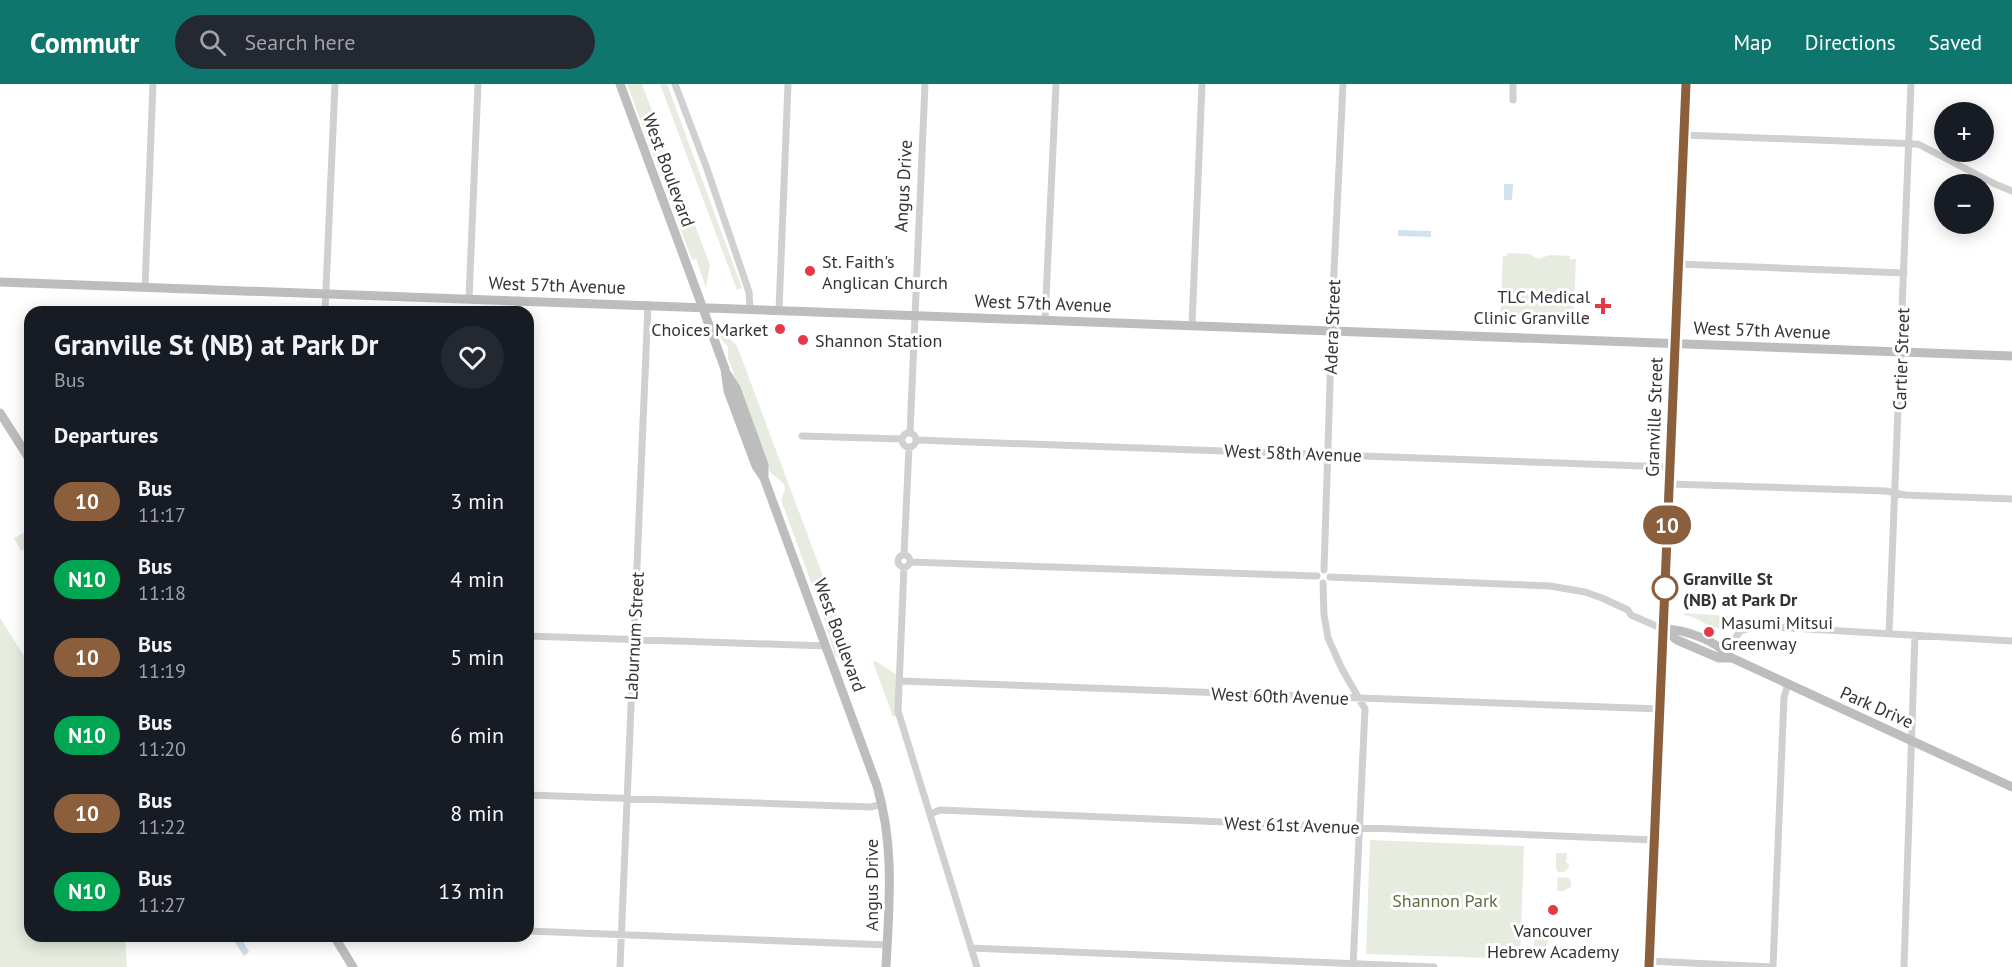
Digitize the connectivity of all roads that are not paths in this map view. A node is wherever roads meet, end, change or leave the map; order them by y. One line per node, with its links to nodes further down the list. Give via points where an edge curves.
1 (153, 84): 21 (street)
2 (335, 84): 22 (street)
3 (478, 84): 23 (street)
4 (620, 84): 28 (street, West Boulevard)
5 (675, 84): 29 (street, via 749,292)
6 (789, 84): 30 (street)
7 (925, 84): 31 (street, Angus Drive)
8 (1056, 84): 32 (street)
9 (1202, 84): 33 (street)
10 (1343, 84): 34 (street, Adera Street)
11 (1514, 84): 14 (street)
12 (1686, 84): 15 (highway, Granville Street)
13 (1911, 84): 16 (street, Cartier Street)
14 (1513, 100)
15 (1684, 135): 16 (street); 18 (highway, Granville Street)
16 (1909, 144): 17 (street, via 1920,145); 19 (street, Cartier Street)
17 (2012, 191)
18 (1678, 264): 19 (street); 35 (highway, Granville Street)
19 (1904, 273): 36 (street, Cartier Street)
20 (0, 282): 21 (street, West 57th Avenue)
21 (146, 287): 22 (street, West 57th Avenue)
22 (326, 294): 23 (street, West 57th Avenue); 26 (street)
23 (469, 299): 24 (street, West 57th Avenue)
24 (519, 300): 25 (street, West 57th Avenue); 27 (street)
25 (648, 305): 28 (street, West 57th Avenue); 61 (street, Laburnum Street)
26 (325, 306)
27 (519, 306)
28 (703, 308): 29 (street, West 57th Avenue); 63 (street, West Boulevard, via 728,391)
29 (750, 309): 30 (street, West 57th Avenue)
30 (779, 310): 31 (street, West 57th Avenue)
31 (914, 315): 32 (street, West 57th Avenue); 39 (street, Angus Drive)
32 (1045, 320): 33 (street, West 57th Avenue)
33 (1192, 325): 34 (street, West 57th Avenue)
34 (1332, 330): 35 (street, West 57th Avenue); 45 (street, Adera Street)
35 (1675, 343): 36 (street, West 57th Avenue); 46 (highway, Granville Street)
36 (1900, 352): 37 (street, West 57th Avenue); 48 (street, Cartier Street)
37 (2012, 356)
38 (0, 413): 44 (street)
39 (910, 433): 41 (street); 42 (street)
40 (802, 436): 41 (street)
41 (902, 439): 43 (street)
42 (916, 440): 43 (street); 45 (street, West 58th Avenue)
43 (909, 447): 50 (street)
44 (24, 451)
45 (1328, 454): 46 (street, West 58th Avenue); 53 (street, Adera Street)
46 (1670, 467): 47 (highway, Granville Street)
47 (1669, 484): 48 (street); 57 (highway, Granville Street)
48 (1894, 493): 49 (street); 58 (street, Cartier Street)
49 (2012, 499)
50 (904, 555): 51 (street); 52 (street, via 898,562)
51 (910, 562): 52 (street); 54 (street)
52 (904, 567): 65 (street)
53 (1324, 570): 54 (street); 55 (street)
54 (1317, 576): 56 (street)
55 (1330, 577): 56 (street); 57 (street, via 1550,586 1602,598)
56 (1323, 583): 67 (street, via 1328,638)
57 (1663, 629): 64 (street, Park Drive, via 1681,630 1723,649); 68 (highway, Granville Street)
58 (1889, 634): 59 (street); 64 (street, via 1751,627 1734,638)
59 (1915, 635): 62 (street); 69 (street)
60 (534, 636): 61 (street)
61 (634, 640): 63 (street); 72 (street, Laburnum Street)
62 (2012, 641)
63 (826, 646): 73 (street, West Boulevard)
64 (1729, 657): 66 (street, Park Drive)
65 (900, 681): 67 (street, West 60th Avenue); 74 (street, via 898,711)
66 (1788, 684): 69 (street, Park Drive); 89 (street, via 1784,697)
67 (1359, 699): 68 (street, West 60th Avenue); 75 (street, via 1365,709)
68 (1660, 709): 76 (highway, Granville Street)
69 (1911, 740): 70 (street, Park Drive); 90 (street)
70 (2012, 787)
71 (534, 795): 72 (street)
72 (627, 798): 73 (street, via 871,807); 78 (street, Laburnum Street)
73 (882, 804): 80 (street, Angus Drive, via 890,864)
74 (930, 814): 75 (street, West 61st Avenue, via 940,810); 81 (street)
75 (1359, 828): 76 (street, West 61st Avenue); 83 (street)
76 (1654, 840): 82 (highway, Granville Street)
77 (534, 931): 78 (street)
78 (621, 934): 80 (street); 85 (street, Laburnum Street)
79 (338, 942): 84 (street)
80 (887, 945): 86 (street, Angus Drive)
81 (971, 948): 83 (street); 87 (street)
82 (1649, 964): 89 (street)
83 (1353, 965): 88 (street)
84 (353, 967)
85 (620, 967)
86 (886, 967)
87 (977, 967)
88 (1434, 967)
89 (1772, 967)
90 (1904, 967)

